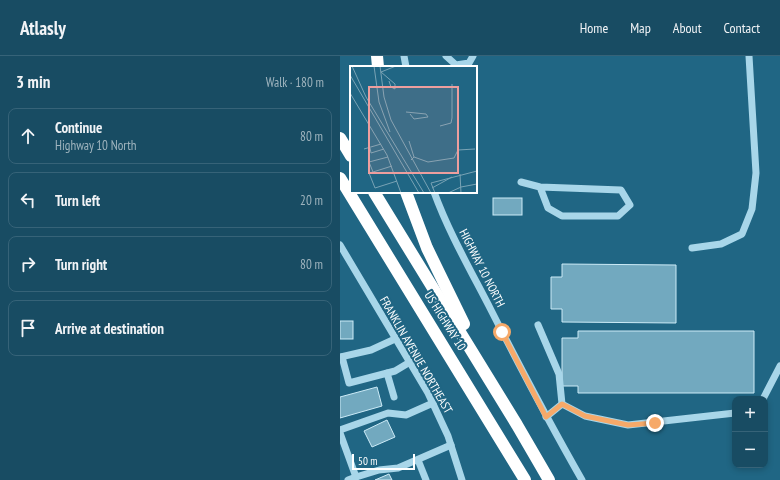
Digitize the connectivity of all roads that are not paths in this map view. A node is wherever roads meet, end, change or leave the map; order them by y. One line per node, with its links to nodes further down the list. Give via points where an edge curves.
1 (377, 56): 6 (highway)
2 (404, 56): 7 (street)
3 (446, 56): 4 (street, via 456,65 468,63)
4 (473, 56)
5 (749, 56): 17 (street, via 756,173 752,209 742,234 721,244)
6 (378, 66)
7 (406, 66)
8 (340, 138): 9 (highway)
9 (350, 154)
10 (340, 178): 39 (highway, US HIGHWAY 10)
11 (521, 182): 12 (street)
12 (540, 187): 12 (street, via 621,190 630,205 618,216 562,216 548,208)
13 (375, 193): 30 (highway)
14 (406, 193): 30 (highway, via 446,290)
15 (434, 193): 29 (street, HIGHWAY 10 NORTH, via 445,221)
16 (340, 246): 19 (street, FRANKLIN AVENUE NORTHEAST)
17 (692, 248)
18 (538, 325): 27 (street, via 559,374)
19 (396, 339): 20 (street, via 371,350); 21 (street, FRANKLIN AVENUE NORTHEAST)
20 (341, 357): 23 (street, via 349,383)
21 (410, 362): 23 (street); 26 (street, FRANKLIN AVENUE NORTHEAST)
22 (780, 366): 24 (street)
23 (386, 373): 25 (street)
24 (765, 396)
25 (394, 397)
26 (433, 403): 31 (street, via 406,415 388,414); 33 (street, FRANKLIN AVENUE NORTHEAST)
27 (562, 404): 28 (street, via 585,416 628,425); 29 (street)
28 (732, 413)
29 (546, 417): 41 (street, HIGHWAY 10 NORTH)
30 (517, 425): 40 (highway)
31 (340, 430)
32 (340, 433): 35 (street)
33 (451, 445): 34 (street); 38 (street, FRANKLIN AVENUE NORTHEAST)
34 (418, 460): 35 (street, via 398,468 379,470); 37 (street)
35 (356, 477): 36 (street)
36 (348, 480)
37 (426, 480)
38 (462, 480)
39 (525, 480)
40 (549, 480)
41 (582, 480)

